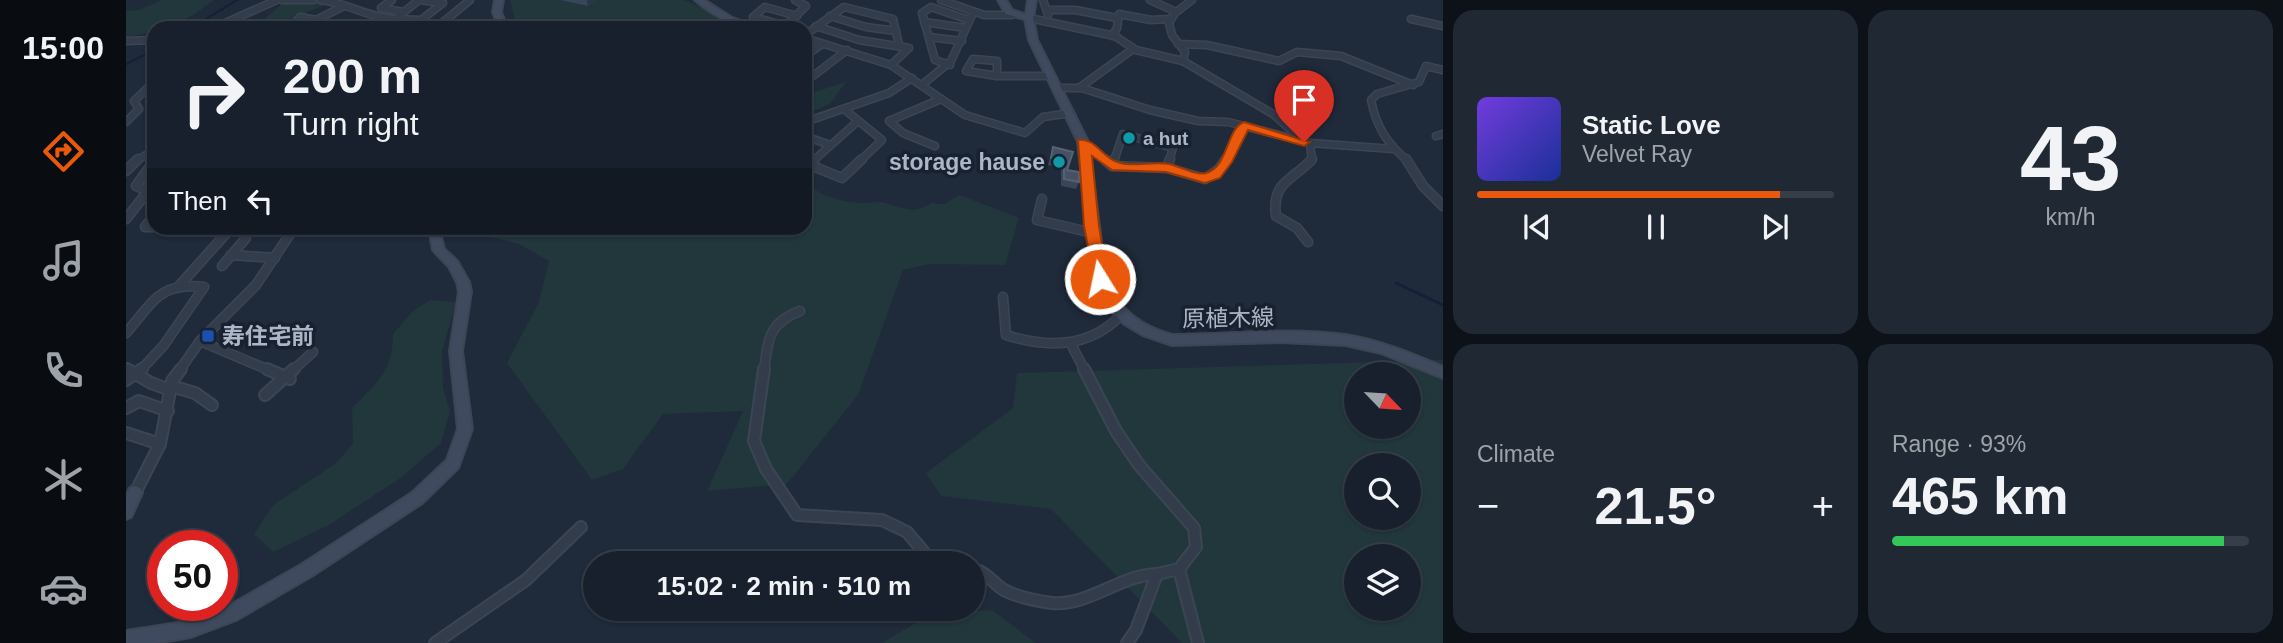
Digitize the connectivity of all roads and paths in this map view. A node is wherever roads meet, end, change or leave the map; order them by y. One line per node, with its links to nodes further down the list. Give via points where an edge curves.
1 (276, 0): 34 (street)
2 (282, 0): 3 (street)
3 (313, 0)
4 (320, 0): 17 (street)
5 (391, 0): 20 (street, via 381,8)
6 (470, 0): 38 (street)
7 (499, 0): 39 (main road)
8 (699, 0): 40 (main road)
9 (795, 0): 23 (street, via 806,5)
10 (941, 0): 25 (street)
11 (1002, 0): 22 (main road)
12 (1032, 0): 27 (main road)
13 (1043, 0): 18 (street)
14 (1150, 0): 19 (street)
15 (1192, 0): 19 (street)
16 (444, 2): 20 (street, via 419,0); 33 (street)
17 (344, 6): 26 (street); 32 (street)
18 (1047, 10): 28 (street); 45 (street)
19 (1174, 11): 30 (street)
20 (402, 12): 29 (street)
21 (1422, 13): 43 (street)
22 (1012, 15): 25 (street); 27 (main road)
23 (797, 16): 41 (street, via 765,7 753,17); 42 (street)
24 (830, 16): 46 (street); 50 (street); 50 (street, via 844,7 892,19)
25 (971, 17): 44 (street, via 929,7 922,13); 48 (street)
26 (383, 18): 29 (street); 36 (street)
27 (1029, 18): 45 (street); 71 (main road, via 1033,40)
28 (1117, 18): 30 (street, via 1120,14); 51 (street)
29 (395, 19): 33 (street)
30 (1170, 19): 59 (street, via 1169,32)
31 (1411, 19): 43 (street)
32 (316, 20): 35 (street)
33 (421, 20): 37 (street)
34 (232, 21)
35 (297, 21)
36 (381, 21)
37 (428, 21)
38 (444, 21)
39 (500, 21)
40 (732, 21)
41 (766, 21)
42 (792, 21)
43 (1420, 21): 47 (street)
44 (924, 22): 48 (street); 52 (street)
45 (1050, 23): 51 (street)
46 (816, 26): 49 (street); 55 (street)
47 (1443, 26)
48 (966, 28): 57 (street)
49 (812, 30)
50 (896, 31): 60 (street)
51 (1112, 36): 61 (street)
52 (929, 37): 57 (street); 66 (street, via 935,60)
53 (812, 39): 58 (street)
54 (147, 40): 56 (street)
55 (859, 40): 60 (street); 63 (street)
56 (126, 41)
57 (962, 41): 66 (street)
58 (822, 44): 62 (street); 63 (street)
59 (1178, 44): 64 (street, via 1185,54); 73 (street, via 1207,45 1279,61 1297,52 1341,56)
60 (899, 45): 65 (street, via 909,49)
61 (1133, 49): 64 (street); 74 (street)
62 (812, 51)
63 (845, 51): 65 (street); 68 (street)
64 (1183, 61): 85 (street, via 1273,114)
65 (891, 65): 70 (street)
66 (950, 65): 72 (street)
67 (1443, 70): 73 (street, via 1426,66)
68 (812, 76)
69 (997, 76): 69 (street, via 966,72 965,70 973,59 997,61); 71 (street)
70 (912, 78): 72 (street); 77 (street, via 889,93)
71 (1054, 82): 74 (street); 78 (main road)
72 (923, 85): 76 (street)
73 (1413, 85): 88 (street, via 1377,93 1371,100 1375,121)
74 (1079, 88): 82 (street, via 1172,115)
75 (147, 89): 81 (street, via 134,101 139,109)
76 (941, 99): 78 (street, via 980,121 1025,133 1043,117); 87 (street, via 889,121 903,133)
77 (844, 109): 79 (street); 80 (street)
78 (1071, 113): 84 (main road)
79 (812, 120)
80 (858, 121): 86 (street); 91 (street, via 883,138 845,176 839,178)
81 (126, 122)
82 (1244, 125): 85 (street); 93 (street, via 1215,175 1205,179)
83 (812, 139): 86 (street)
84 (1083, 142): 92 (street); 101 (main road)
85 (1307, 143): 88 (street); 106 (street, via 1312,161 1280,184 1272,203 1276,216 1297,228)
86 (830, 145): 90 (street)
87 (935, 146)
88 (1393, 149): 99 (street)
89 (147, 153): 94 (street)
90 (812, 160)
91 (812, 166)
92 (1112, 166): 93 (street); 93 (street, via 1123,134 1173,149)
93 (1167, 168)
94 (126, 171)
95 (147, 171): 96 (street, via 136,186)
96 (147, 191)
97 (147, 192): 100 (street)
98 (1042, 199): 101 (street, via 1037,220)
99 (1443, 206)
100 (126, 219)
101 (1093, 233): 113 (main road, via 1106,298)
102 (225, 235): 110 (street)
103 (290, 235): 108 (street)
104 (435, 235): 135 (main road, via 439,250 453,264 465,292 456,351 465,429 453,464 417,498 230,614 191,629)
105 (246, 238): 107 (street)
106 (1308, 242)
107 (231, 255): 108 (street); 109 (street)
108 (275, 258): 115 (street, via 256,285)
109 (222, 266)
110 (180, 286): 114 (street, via 162,290); 119 (street, via 205,289 169,339)
111 (1003, 297): 116 (street, via 1006,335)
112 (800, 311): 131 (street, via 781,318 768,339 754,441 766,469 797,515 882,520 906,532)
113 (1120, 316): 116 (street, via 1112,326); 118 (main road, 原植木線, via 1146,332 1172,340 1304,336 1349,341)
114 (126, 333)
115 (200, 341): 120 (street); 121 (street)
116 (1071, 344): 132 (street, via 1116,431 1194,528 1196,547)
117 (313, 352): 120 (street)
118 (1443, 373)
119 (129, 374): 121 (street)
120 (288, 378): 122 (street)
121 (170, 388): 123 (street, via 195,393); 125 (street)
122 (265, 395)
123 (212, 405)
124 (126, 408): 125 (street, via 139,401)
125 (168, 411): 127 (street)
126 (126, 433): 127 (street)
127 (160, 444): 128 (street)
128 (135, 494): 129 (main road)
129 (126, 512)
130 (581, 527): 136 (street, via 526,580)
131 (923, 551)
132 (1179, 569): 134 (street); 138 (street)
133 (985, 573): 134 (street, via 1008,592 1055,603 1077,600 1139,573)
134 (1157, 574): 137 (street)
135 (126, 639)
136 (435, 643)
137 (1127, 643)
138 (1198, 643)

